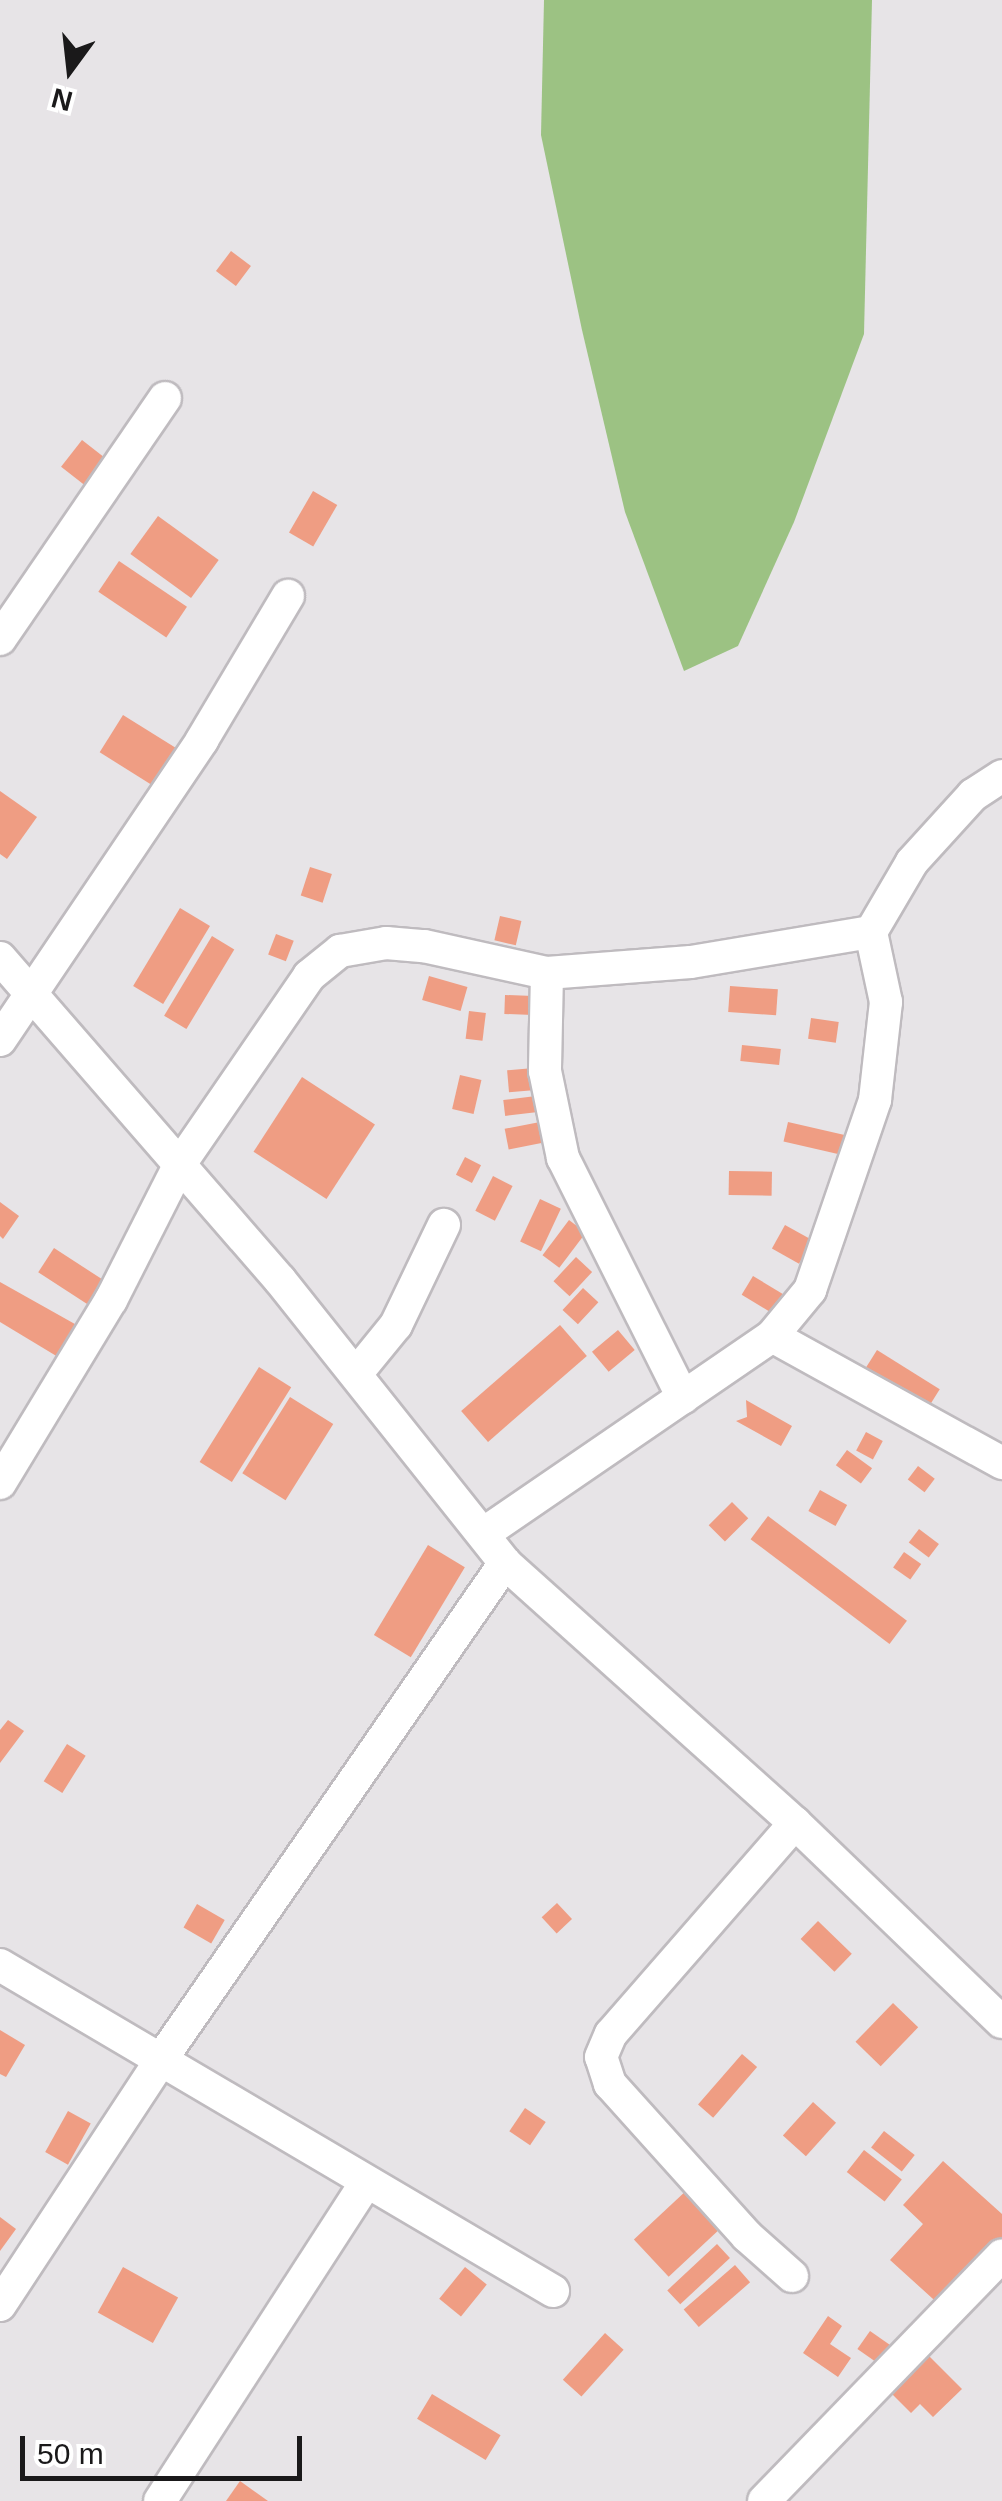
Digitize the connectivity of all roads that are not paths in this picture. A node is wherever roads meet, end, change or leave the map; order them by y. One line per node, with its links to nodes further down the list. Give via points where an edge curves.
1 (165, 398): 3 (street)
2 (288, 596): 8 (street)
3 (0, 639)
4 (1002, 776): 5 (street, via 973,795 912,862)
5 (871, 932): 7 (street, via 690,962); 12 (street, via 886,1002 875,1100 810,1290)
6 (0, 958): 8 (street)
7 (547, 973): 10 (street, via 424,946 386,943 340,951 309,976); 14 (street, via 545,1071 563,1158)
8 (34, 993): 9 (street); 10 (street)
9 (0, 1040)
10 (180, 1164): 13 (street); 16 (street, via 111,1300)
11 (444, 1226): 13 (street, via 396,1325)
12 (772, 1336): 14 (street); 15 (street)
13 (356, 1374): 17 (street)
14 (683, 1398): 17 (street)
15 (1002, 1463)
16 (0, 1484)
17 (483, 1534): 18 (street)
18 (505, 1563): 19 (street); 22 (street)
19 (795, 1823): 21 (street); 25 (street, via 611,2034 601,2057 610,2084 747,2236)
20 (0, 1965): 22 (street)
21 (1002, 2022)
22 (160, 2061): 23 (street); 27 (street)
23 (366, 2182): 26 (street); 28 (street)
24 (1002, 2255): 29 (street)
25 (792, 2276)
26 (553, 2291)
27 (0, 2306)
28 (160, 2501)
29 (764, 2501)

